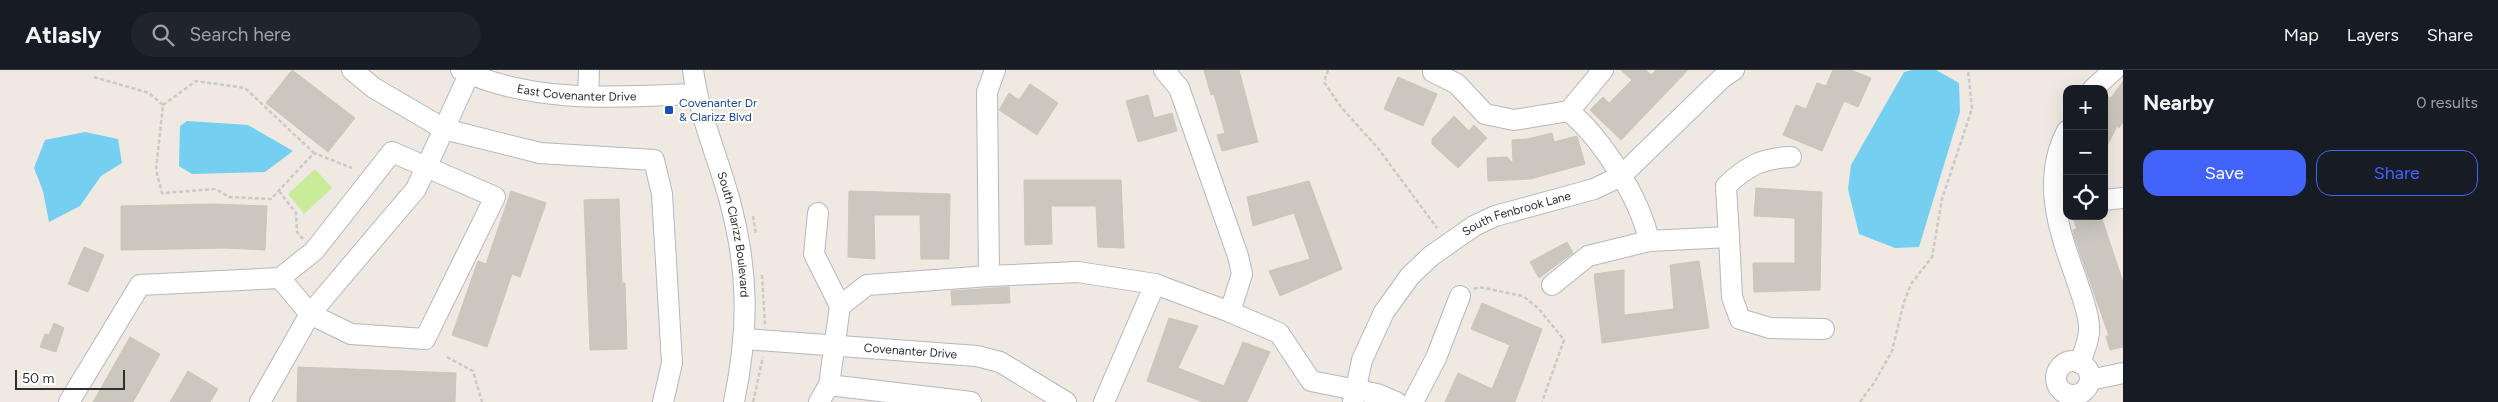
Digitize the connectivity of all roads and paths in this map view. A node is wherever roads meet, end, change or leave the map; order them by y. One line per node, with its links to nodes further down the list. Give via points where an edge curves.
1 (352, 70): 19 (street, via 374,88)
2 (589, 70): 16 (street)
3 (693, 70): 15 (street, South Clarizz Boulevard)
4 (995, 70): 35 (street, via 987,92)
5 (1164, 70): 41 (street, via 1179,88 1242,267)
6 (1328, 70): 31 (path, via 1324,82 1341,107 1377,146)
7 (1603, 70): 18 (street)
8 (1734, 70): 25 (street, South Fenbrook Lane)
9 (1968, 70): 64 (path, via 1972,109 1942,199 1932,257 1911,284 1892,351)
10 (2114, 70): 14 (street)
11 (467, 72): 16 (street, East Covenanter Drive, via 528,91); 19 (street)
12 (1433, 72): 18 (street, via 1457,84 1485,114 1514,120)
13 (94, 77): 17 (path, via 149,93)
14 (2097, 85)
15 (696, 94): 16 (street, East Covenanter Drive); 44 (street, South Clarizz Boulevard, via 737,231 744,277)
16 (588, 96)
17 (163, 105): 21 (path, via 196,81 244,88); 26 (path, via 156,170 162,193 216,189 229,197 271,199)
18 (1569, 110): 25 (street, via 1584,124)
19 (444, 129): 23 (street); 56 (street, via 540,153 654,160 662,194 672,363)
20 (2063, 144): 29 (street, via 2054,172)
21 (314, 153): 24 (path); 26 (path)
22 (1791, 157): 32 (street, via 1770,158 1743,170 1726,186)
23 (427, 166): 34 (street, via 392,152); 42 (street, via 416,189); 42 (street, via 494,197 425,339 351,334)
24 (352, 168)
25 (1621, 176): 33 (street, via 1645,220); 51 (street, South Fenbrook Lane, via 1594,189 1495,216 1474,226 1431,256 1410,276 1384,312 1362,360)
26 (279, 191): 34 (path, via 296,213 297,232)
27 (2123, 198): 28 (street)
28 (2108, 200)
29 (2061, 205): 47 (street, via 2060,232 2089,327)
30 (818, 213): 40 (street, via 814,254)
31 (1437, 228)
32 (1729, 237): 33 (street); 43 (street, via 1732,298 1740,319 1770,328)
33 (1649, 241): 38 (street, via 1588,256)
34 (314, 251): 36 (street)
35 (989, 276): 37 (street, via 1078,272); 40 (street, via 867,285)
36 (280, 278): 42 (street); 53 (street, via 140,285)
37 (1155, 284): 41 (street); 60 (street)
38 (1552, 285)
39 (1460, 296): 62 (street, via 1436,358); 63 (path, via 1462,292 1479,288 1522,296 1539,309 1564,340)
40 (840, 306): 45 (street)
41 (1230, 312): 51 (street, via 1283,337 1311,381)
42 (310, 314): 54 (street)
43 (1824, 329)
44 (745, 339): 45 (street, Covenanter Drive); 57 (street, South Clarizz Boulevard)
45 (833, 346): 50 (street); 59 (street, Covenanter Drive, via 977,356 1000,362)
46 (447, 357): 55 (path, via 473,370)
47 (2080, 363): 49 (street, via 2088,370); 52 (street, via 2069,362 2060,368 2056,379)
48 (2123, 373): 49 (street)
49 (2090, 380): 52 (street, via 2081,393)
50 (824, 394): 58 (street)
51 (1354, 397): 61 (street, via 1377,394)
52 (2064, 397)
53 (69, 402)
54 (260, 402)
55 (482, 402)
56 (663, 402)
57 (734, 402)
58 (971, 402)
59 (1066, 402)
60 (1104, 402)
61 (1396, 402)
62 (1413, 402)
63 (1542, 402)
64 (1860, 402)

